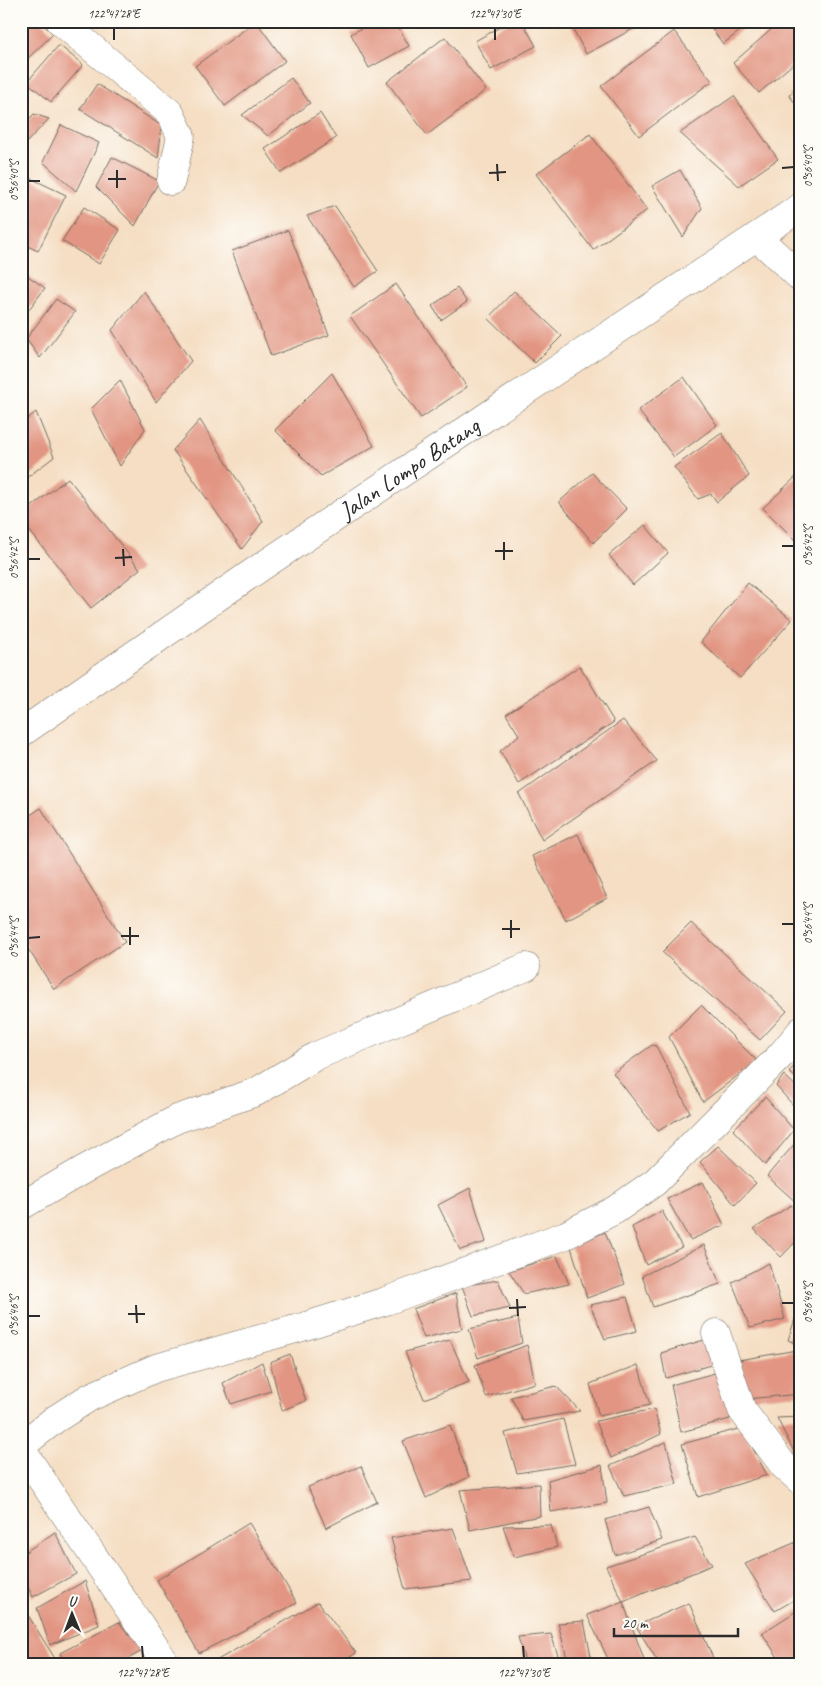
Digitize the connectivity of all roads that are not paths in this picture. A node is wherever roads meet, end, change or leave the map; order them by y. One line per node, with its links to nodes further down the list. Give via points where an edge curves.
1 (60, 21): 2 (street, via 170,113 181,136)
2 (171, 181)
3 (801, 207): 4 (street, Jalan Lompo Batang)
4 (757, 237): 5 (street); 6 (street, Jalan Lompo Batang, via 261,567)
5 (801, 278)
6 (21, 733)
7 (526, 967): 9 (street, via 316,1056 256,1092 177,1119)
8 (801, 1031): 11 (street, via 655,1182 615,1210 566,1235 386,1301 156,1368 90,1397)
9 (21, 1206)
10 (716, 1332): 12 (street, via 742,1410 784,1466)
11 (21, 1447): 13 (street)
12 (801, 1480)
13 (167, 1665)

